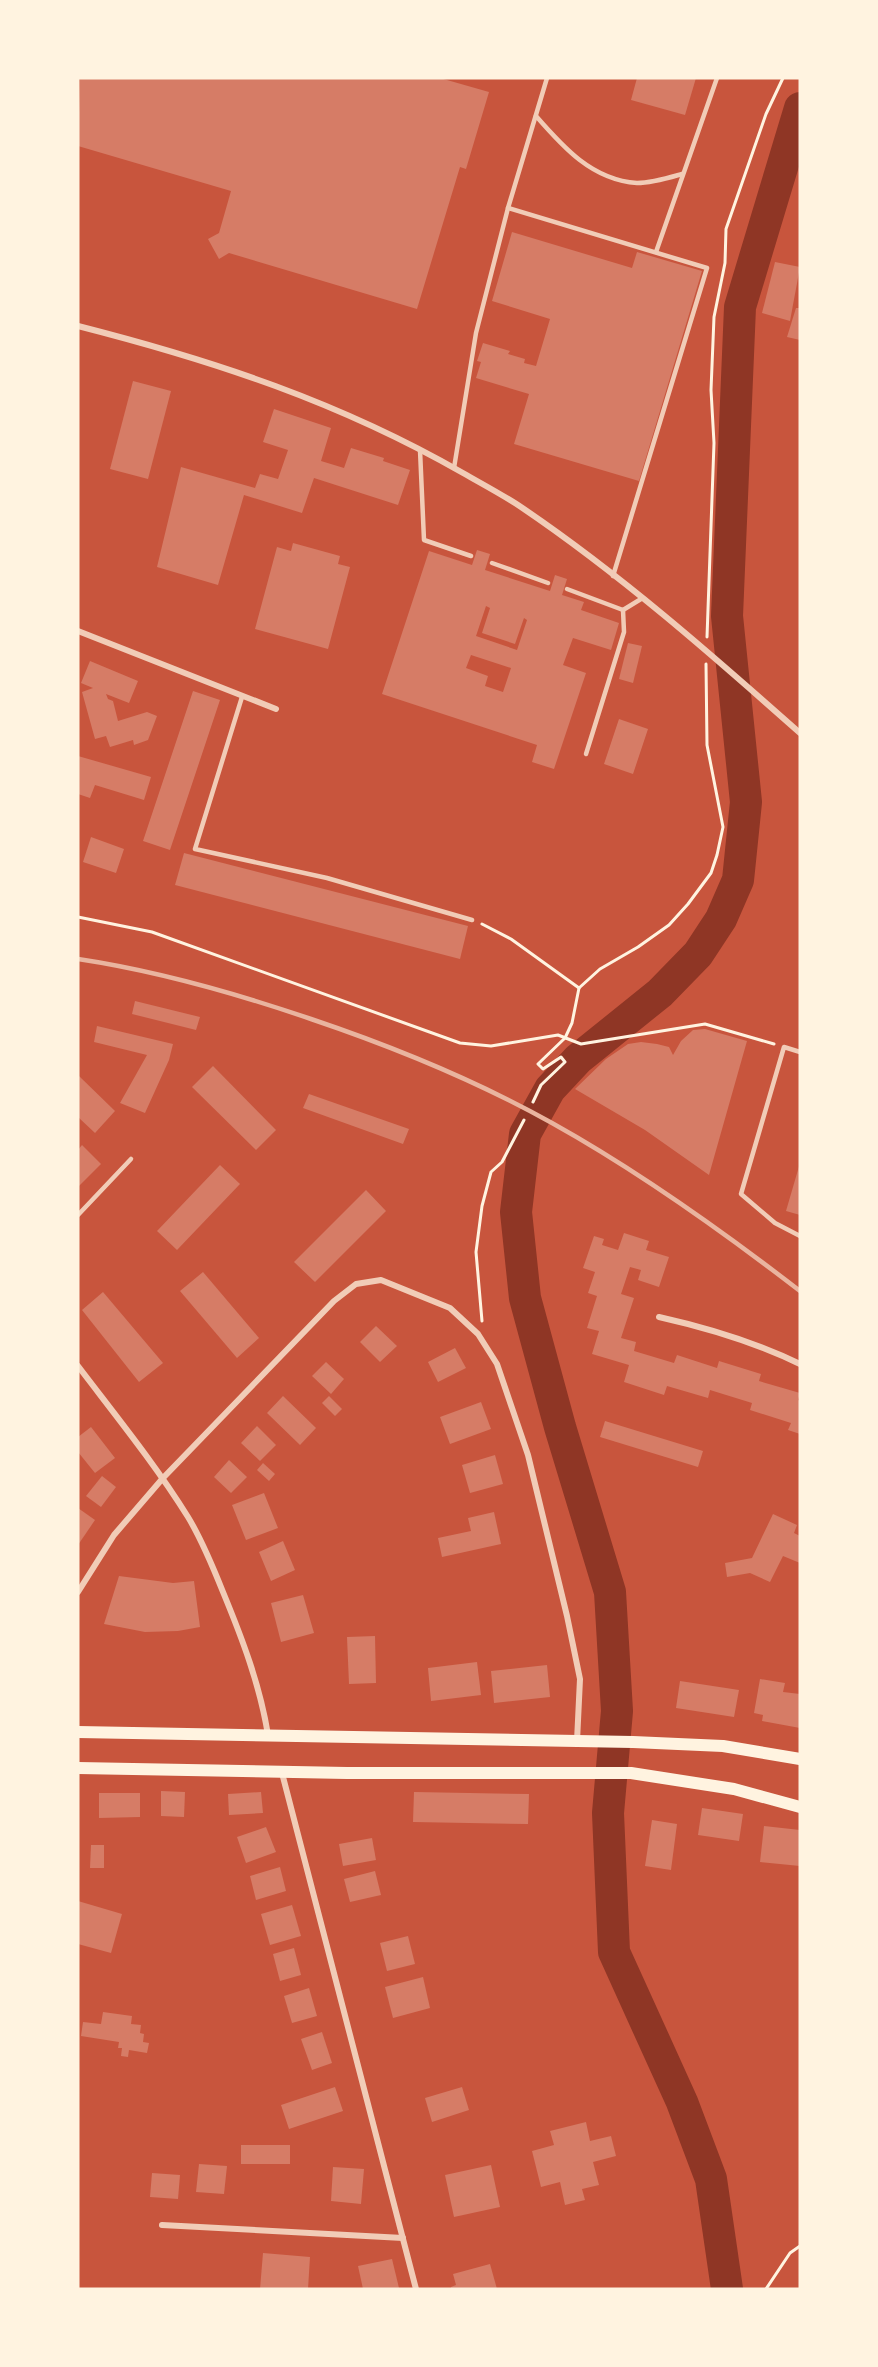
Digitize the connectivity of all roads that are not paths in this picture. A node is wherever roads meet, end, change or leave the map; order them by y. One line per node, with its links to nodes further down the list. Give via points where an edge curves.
1 (547, 78): 3 (lane)
2 (717, 78): 4 (lane)
3 (536, 116): 4 (lane, via 563,147 598,171 638,183); 5 (lane)
4 (682, 174): 6 (lane)
5 (508, 208): 6 (lane); 9 (lane, via 476,333)
6 (656, 252): 12 (lane, via 707,268)
7 (78, 326): 8 (street, via 170,351 317,400)
8 (420, 450): 9 (street); 10 (lane, via 424,540)
9 (454, 468): 12 (street, via 520,507)
10 (471, 556)
11 (492, 563): 13 (lane)
12 (614, 576): 15 (street)
13 (548, 583)
14 (567, 589): 16 (lane)
15 (641, 599): 16 (lane); 20 (street)
16 (624, 610): 21 (lane, via 624,632)
17 (78, 631): 18 (street)
18 (242, 697): 19 (street); 22 (lane, via 195,849 327,878)
19 (276, 709)
20 (800, 733)
21 (586, 754)
22 (472, 920)
23 (800, 1052): 26 (lane, via 784,1047 741,1194 775,1223)
24 (131, 1159): 25 (lane)
25 (78, 1215)
26 (800, 1236)
27 (659, 1317): 28 (street, via 736,1338)
28 (800, 1364)
29 (78, 1366): 30 (street)
30 (163, 1478): 31 (street, via 114,1535); 33 (street, via 190,1520 221,1587 261,1696); 34 (street, via 334,1301 356,1284 381,1280 450,1308 478,1334 498,1364 528,1455 580,1678)
31 (78, 1592)
32 (78, 1732): 33 (main road)
33 (268, 1735): 34 (main road)
34 (577, 1741): 35 (main road, via 723,1746)
35 (800, 1759)
36 (78, 1768): 37 (main road)
37 (282, 1771): 38 (main road, via 631,1773 734,1790); 40 (street)
38 (800, 1807)
39 (162, 2225): 40 (street)
40 (403, 2238): 41 (street)
41 (416, 2289)

